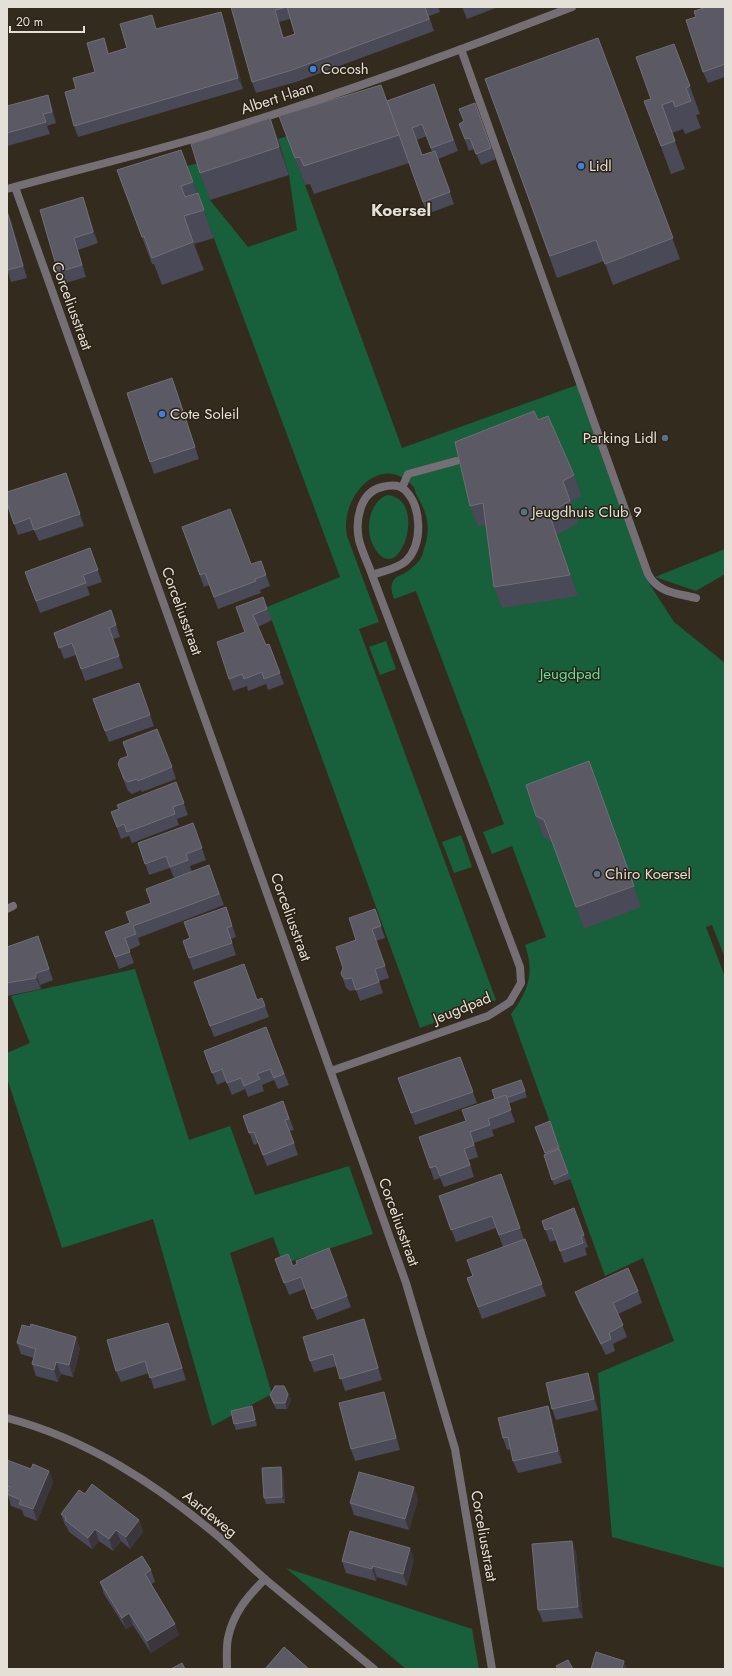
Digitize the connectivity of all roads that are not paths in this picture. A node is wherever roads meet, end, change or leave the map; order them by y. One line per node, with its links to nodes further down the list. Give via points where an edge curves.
1 (572, 7): 2 (street, Albert I-laan)
2 (461, 49): 3 (street, Albert I-laan, via 216,132); 7 (street, via 648,574 653,583 660,588)
3 (11, 188): 8 (street, Corceliusstraat)
4 (456, 461): 5 (street, via 408,474)
5 (402, 488): 6 (street, via 416,509 418,531 413,549 406,561 392,569); 6 (street, Jeugdpad, via 392,484 376,488 363,501 358,518 359,540)
6 (372, 575): 8 (street, Jeugdpad, via 520,967 521,983 510,1002 488,1016)
7 (696, 598)
8 (331, 1072): 13 (street, Corceliusstraat, via 406,1283 455,1449)
9 (7, 1418): 10 (street, Aardeweg, via 59,1435 122,1466 218,1537)
10 (265, 1579): 11 (street, via 245,1600 233,1620 227,1639); 12 (street, Aardeweg)
11 (227, 1669)
12 (374, 1669)
13 (492, 1669)

